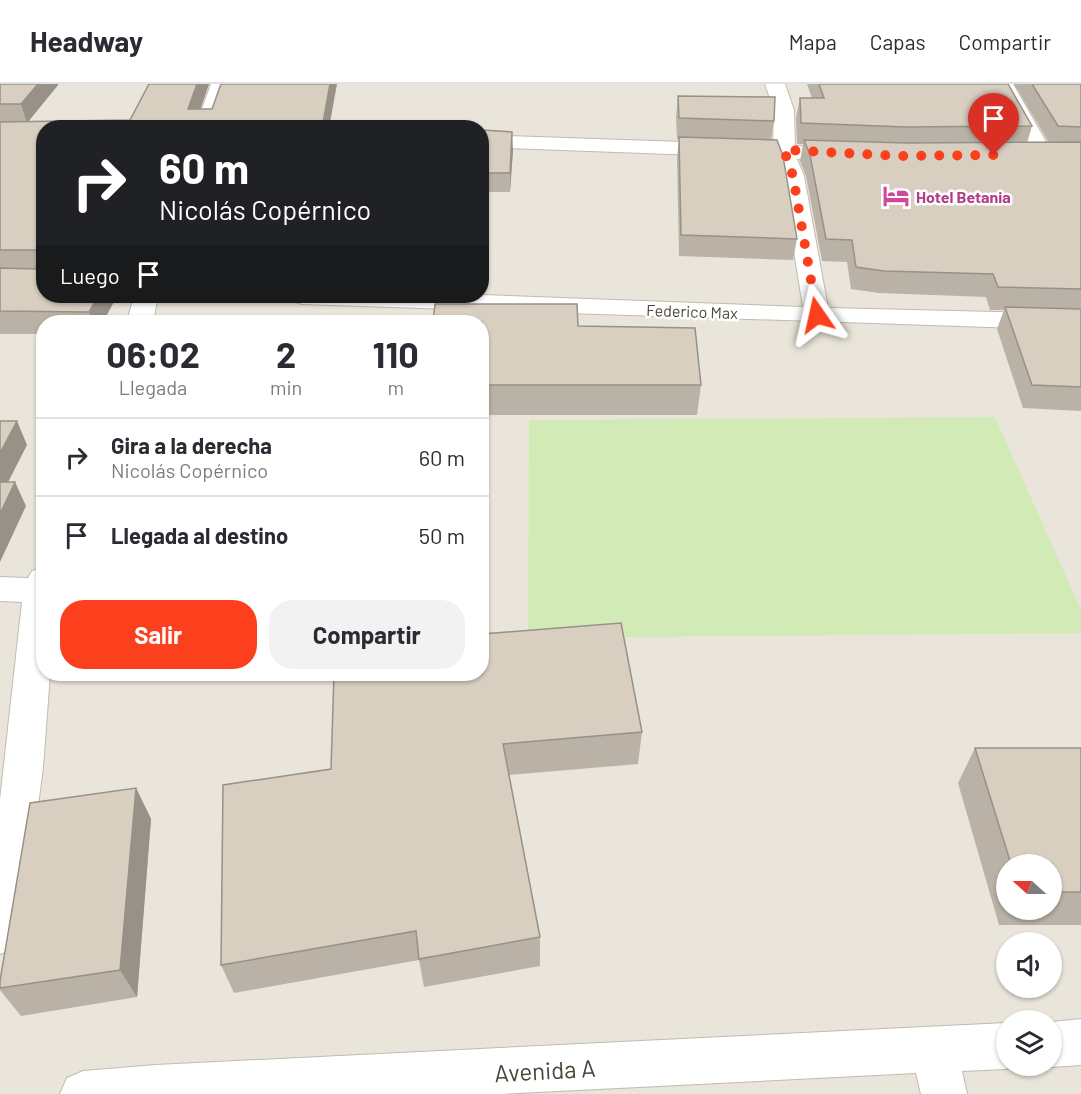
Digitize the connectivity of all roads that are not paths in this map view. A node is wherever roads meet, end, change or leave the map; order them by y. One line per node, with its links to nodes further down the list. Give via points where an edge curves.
1 (221, 84): 4 (street)
2 (775, 84): 6 (street, via 783,111)
3 (1003, 84): 8 (street, via 1051,154)
4 (208, 120)
5 (489, 141): 6 (street)
6 (784, 150): 7 (street); 10 (street, via 793,176)
7 (866, 154)
8 (1018, 154)
9 (489, 302): 10 (street, Federico Max)
10 (817, 315): 11 (street, Federico Max)
11 (1081, 322)
12 (36, 586): 13 (street)
13 (0, 589)
14 (36, 647): 15 (street, via 24,768)
15 (0, 934)
16 (1081, 1042): 17 (street)
17 (1062, 1043)
18 (996, 1046): 19 (street, Avenida A)
19 (934, 1049): 20 (street, Avenida A); 21 (street)
20 (83, 1094)
21 (944, 1094)

